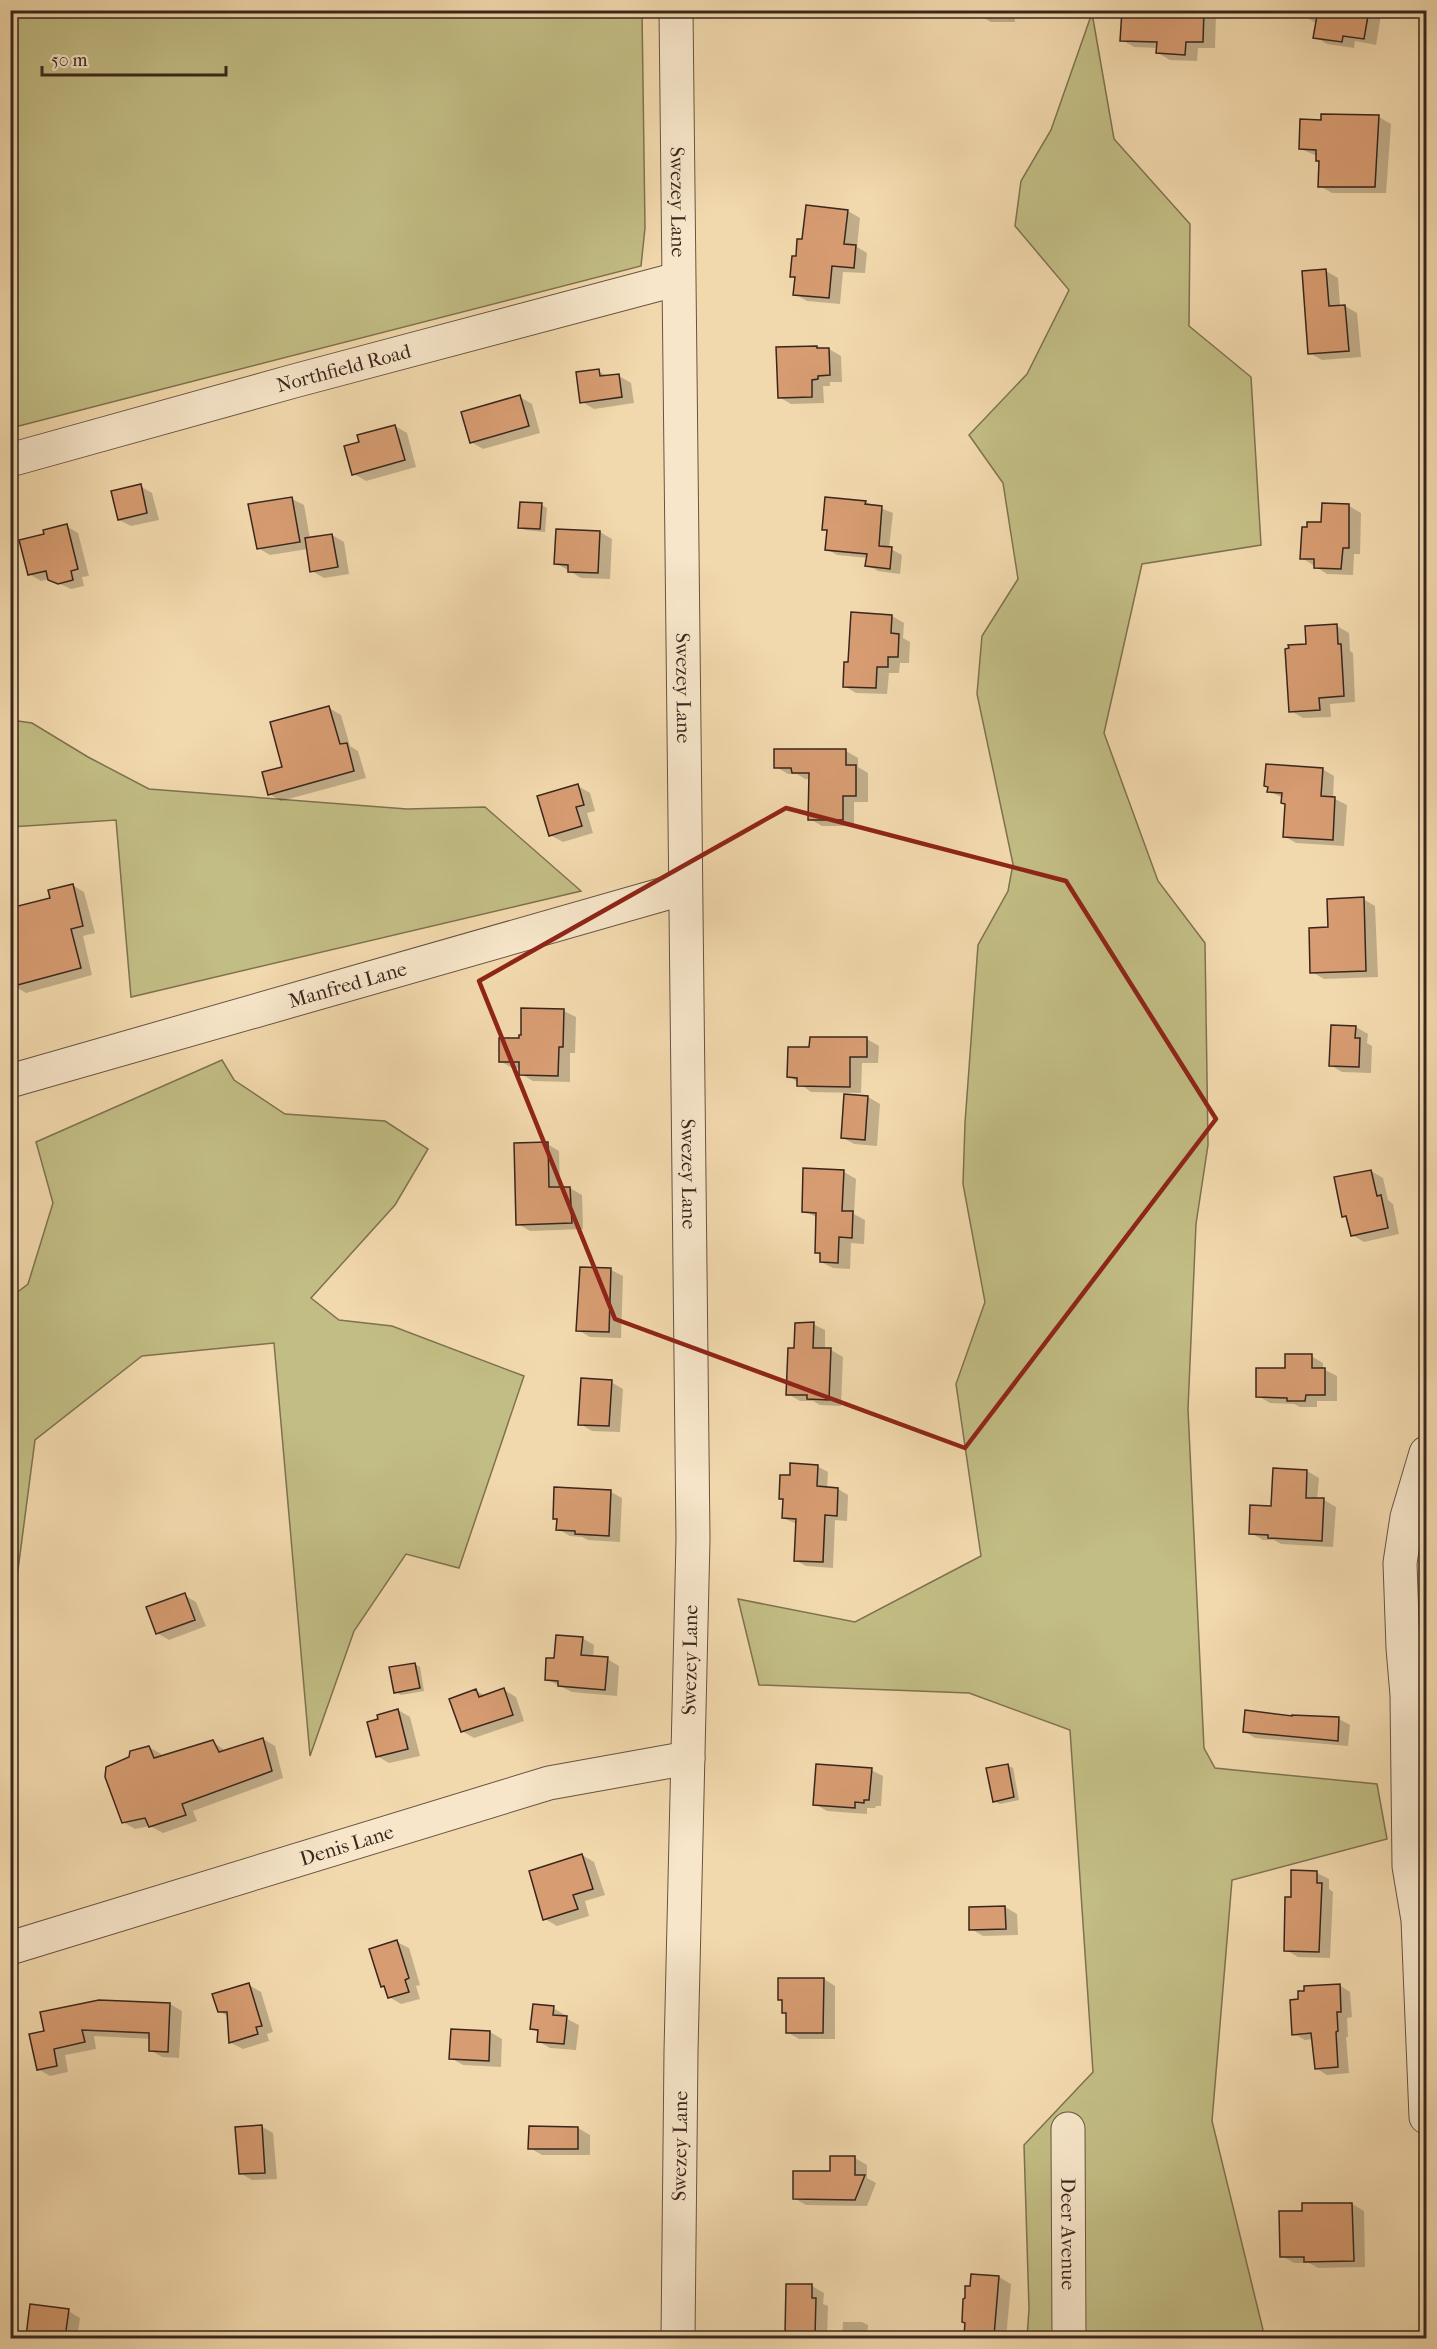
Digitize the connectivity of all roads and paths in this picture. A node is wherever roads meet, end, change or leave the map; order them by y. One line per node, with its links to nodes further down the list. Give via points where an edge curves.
1 (676, 10): 2 (street, Swezey Lane)
2 (678, 279): 3 (street, Northfield Road); 4 (street, Swezey Lane)
3 (10, 460)
4 (685, 888): 5 (street, Manfred Lane); 7 (street, Swezey Lane, via 693,1539)
5 (10, 1082)
6 (1426, 1453): 9 (street, via 1407,1517 1400,1563 1410,1866 1418,1920)
7 (688, 1758): 8 (street, Denis Lane, via 549,1783); 11 (street, Swezey Lane)
8 (10, 1948)
9 (1426, 2116)
10 (1068, 2129): 12 (street, Deer Avenue)
11 (678, 2338)
12 (1069, 2338)

